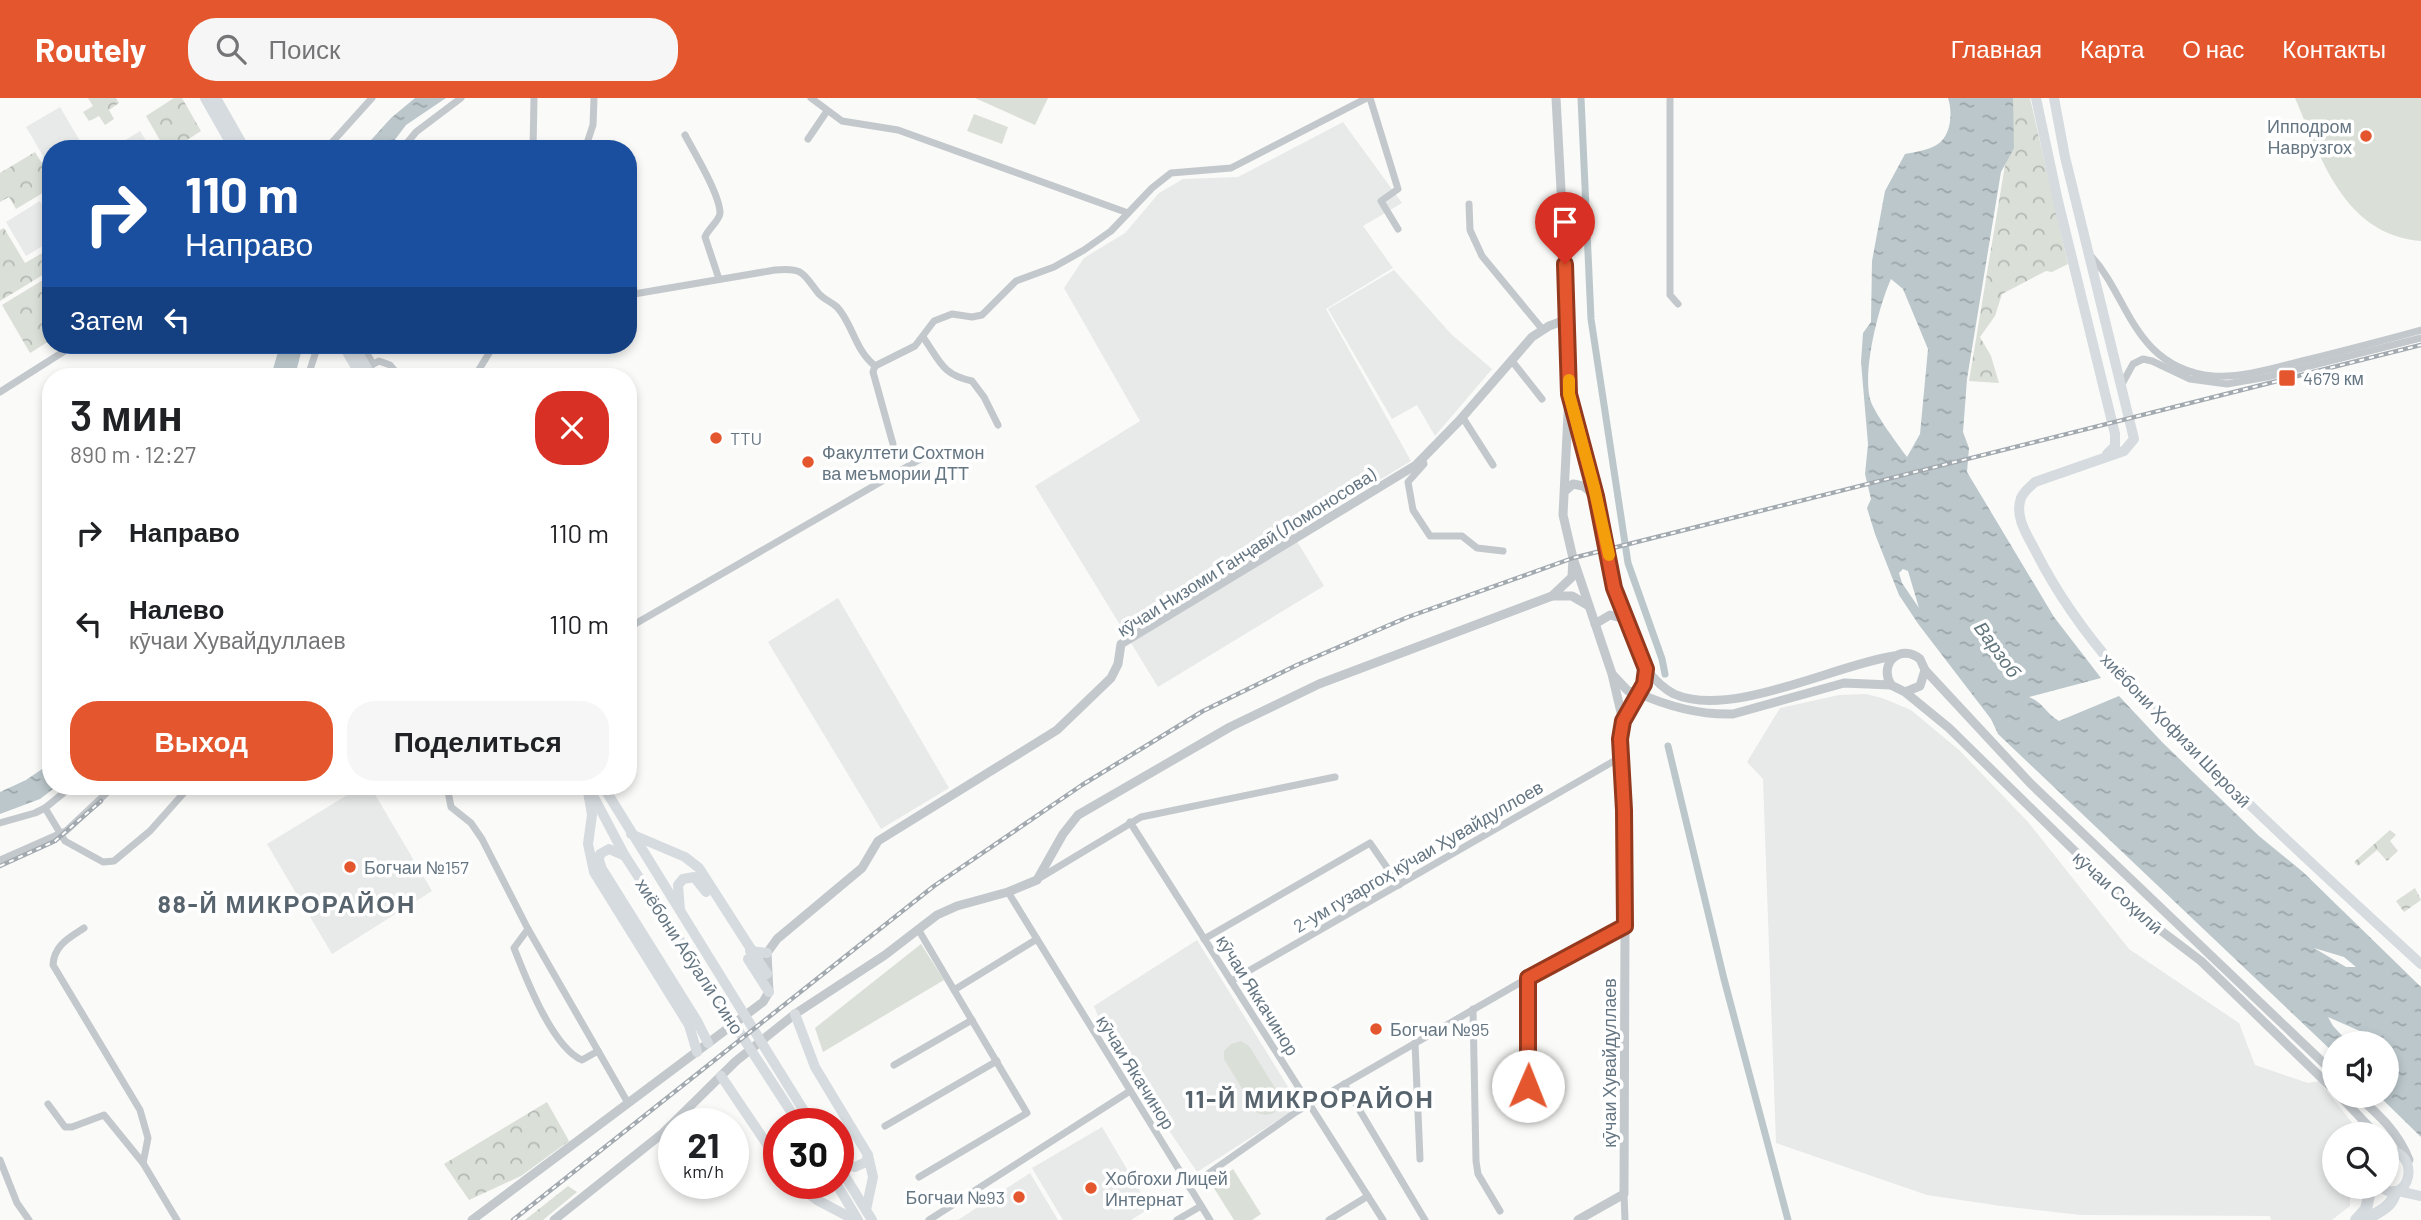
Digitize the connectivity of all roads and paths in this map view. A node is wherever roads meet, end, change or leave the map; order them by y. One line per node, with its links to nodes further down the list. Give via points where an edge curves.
1 (205, 98): 16 (main road)
2 (216, 98): 17 (main road)
3 (373, 98): 18 (street)
4 (461, 98): 19 (street)
5 (534, 98): 20 (street)
6 (594, 98): 21 (street)
7 (811, 98): 13 (street)
8 (1369, 98): 23 (street, via 1231,169 1171,173); 24 (street, via 1398,189 1381,201)
9 (1556, 98): 30 (street, кӯчаи Хувайдуллаев)
10 (1670, 98): 29 (street, via 1670,295)
11 (2036, 98): 26 (main road)
12 (2054, 98): 25 (main road, хиёбони Ҳофизи Шерозӣ)
13 (827, 111): 15 (street); 23 (street, via 852,123 898,130)
14 (685, 135): 27 (street, via 720,211 705,237)
15 (808, 139)
16 (229, 140)
17 (240, 140)
18 (334, 140)
19 (409, 140)
20 (533, 140)
21 (588, 140)
22 (1469, 204): 31 (street, via 1470,230 1482,256)
23 (1128, 213): 33 (street, via 1076,255 1016,281 982,315 943,317 928,327)
24 (1398, 229)
25 (2088, 251): 26 (main road); 38 (street, via 2135,329 2179,368 2224,376); 43 (main road, хиёбони Ҳофизи Шерозӣ)
26 (2070, 254): 51 (main road, via 2115,434 2113,449)
27 (719, 279): 28 (street); 40 (street, via 790,268 800,271 837,307 864,357)
28 (637, 293)
29 (1678, 304)
30 (1568, 319): 31 (street, кӯчаи Низоми Ганҷавӣ (Ломоносова)); 45 (street, кӯчаи Хувайдуллаев)
31 (1543, 330): 37 (street, кӯчаи Низоми Ганҷавӣ (Ломоносова))
32 (2421, 330): 34 (street)
33 (923, 337): 40 (street, via 915,346); 48 (street, via 947,372 972,381)
34 (2416, 337): 38 (street)
35 (60, 354): 44 (street)
36 (367, 354): 39 (street)
37 (1512, 361): 46 (street); 47 (street, кӯчаи Низоми Ганҷавӣ (Ломоносова))
38 (2315, 361): 43 (street, via 2251,380 2212,384 2143,359 2133,364)
39 (373, 364): 41 (street); 42 (street, via 385,362)
40 (875, 366): 49 (street)
41 (366, 368)
42 (394, 368)
43 (2121, 384): 51 (main road, хиёбони Ҳофизи Шерозӣ, via 2134,439 2124,451)
44 (0, 392)
45 (1569, 394): 54 (street, кӯчаи Хувайдуллаев); 55 (street, кӯчаи Хувайдуллаев)
46 (1542, 399)
47 (1463, 418): 52 (street, кӯчаи Низоми Ганҷавӣ (Ломоносова)); 53 (street)
48 (998, 425)
49 (893, 444)
50 (929, 454): 61 (street)
51 (2104, 456): 101 (main road, хиёбони Ҳофизи Шерозӣ, via 2035,482 2022,498 2024,530 2062,596 2107,661 2169,726)
52 (1422, 459): 56 (street, via 1424,464 1408,482 1409,496 1430,536 1462,536 1477,548); 100 (street, кӯчаи Низоми Ганҷавӣ (Ломоносова), via 1121,644 1111,678 1057,730 878,841 862,868 777,939)
53 (1493, 466)
54 (1564, 491): 55 (street, via 1573,484 1583,485); 57 (street, кӯчаи Хувайдуллаев, via 1563,515)
55 (1596, 496): 60 (street, кӯчаи Хувайдуллаев, via 1614,588)
56 (1503, 551)
57 (1573, 558): 58 (street, via 1572,577); 59 (street, кӯчаи Хувайдуллаев)
58 (1552, 596): 59 (street, via 1572,596); 89 (street, via 1319,684 1230,727 1078,815)
59 (1589, 606): 62 (street, кӯчаи Хувайдуллаев)
60 (1625, 619): 62 (street, via 1610,615); 64 (street, кӯчаи Хувайдуллаев)
61 (637, 623)
62 (1595, 624): 66 (street, кӯчаи Хувайдуллаев)
63 (1894, 656): 64 (street, via 1723,701 1674,694 1658,685); 65 (street, кӯчаи Соҳилӣ, via 1914,654); 67 (street, via 1886,670)
64 (1646, 669): 69 (street, кӯчаи Хувайдуллаев)
65 (1925, 670): 68 (street, via 1920,685); 73 (street, кӯчаи Соҳилӣ)
66 (1612, 674): 69 (street, via 1628,691); 70 (street, кӯчаи Хувайдуллаев)
67 (1891, 685): 68 (street, кӯчаи Соҳилӣ); 69 (street, кӯчаи Соҳилӣ, via 1844,683 1733,715 1660,703)
68 (1905, 692): 81 (street, кӯчаи Соҳилӣ)
69 (1637, 693): 70 (street, кӯчаи Хувайдуллаев)
70 (1623, 721): 71 (street, кӯчаи Хувайдуллаев)
71 (1621, 757): 90 (street, 2-ум гузаргоҳ кӯчаи Ҳувайдуллоев); 93 (street, кӯчаи Хувайдуллаев)
72 (1335, 777): 83 (street)
73 (2030, 783): 81 (street); 115 (street, кӯчаи Соҳилӣ)
74 (61, 795): 82 (street)
75 (105, 795): 85 (street)
76 (182, 795): 85 (street, via 150,831 114,861 103,862)
77 (449, 795): 95 (street, via 451,807 475,827)
78 (589, 795): 113 (main road, via 592,815 588,844 594,872 689,1025)
79 (592, 795): 87 (main road, хиёбони Абӯалӣ Сино)
80 (608, 795): 86 (main road, хиёбони Абӯалӣ Сино)
81 (2018, 796): 118 (street, кӯчаи Соҳилӣ, via 2140,914 2201,961)
82 (45, 808): 84 (street); 85 (street)
83 (1130, 822): 89 (street); 98 (street, кӯчаи Яккачинор)
84 (0, 823)
85 (59, 833): 88 (street)
86 (631, 834): 92 (main road, хиёбони Абӯалӣ Сино); 99 (main road, via 685,857 699,868)
87 (625, 856): 110 (main road, via 608,849 600,854 602,869); 125 (main road, хиёбони Абӯалӣ Сино)
88 (0, 860)
89 (1037, 880): 91 (street)
90 (1399, 885): 98 (street, via 1370,843); 104 (street, 2-ум гузаргоҳ кӯчаи Ҳувайдуллоев)
91 (1008, 892): 96 (street, via 957,906); 97 (street, кӯчаи Якачинор)
92 (681, 913): 106 (main road, via 678,885 683,878 694,877); 126 (main road, хиёбони Абӯалӣ Сино)
93 (1625, 926): 103 (street); 145 (street, кӯчаи Хувайдуллаев)
94 (84, 928): 137 (street, via 58,946 53,965 140,1110 148,1138)
95 (528, 929): 112 (street); 112 (street, via 514,948 536,1002 570,1055 582,1060)
96 (918, 929): 105 (street); 108 (street)
97 (1037, 939): 105 (street); 121 (street, кӯчаи Якачинор)
98 (1204, 939): 104 (street, кӯчаи Яккачинор)
99 (750, 951): 100 (main road); 102 (main road)
100 (767, 953): 102 (street)
101 (2421, 964)
102 (767, 974): 106 (street)
103 (1528, 978): 107 (street); 120 (street)
104 (1231, 981): 124 (street, кӯчаи Яккачинор)
105 (954, 990): 109 (street)
106 (766, 997): 110 (street)
107 (1473, 1009): 111 (street); 153 (street, via 1476,1161 1478,1174)
108 (795, 1014): 117 (street); 133 (main road, via 815,1067)
109 (972, 1020): 114 (street); 116 (street)
110 (712, 1040): 113 (street)
111 (1415, 1043): 119 (street); 134 (street)
112 (598, 1051): 122 (street)
113 (697, 1052): 122 (street)
114 (997, 1061): 130 (street); 140 (street, via 1027,1112)
115 (2322, 1062)
116 (894, 1065)
117 (721, 1076): 131 (main road); 159 (street, via 663,1133)
118 (2322, 1078)
119 (1344, 1084): 124 (street); 165 (street)
120 (1528, 1086)
121 (1130, 1091): 141 (street, кӯчаи Якачинор); 155 (street)
122 (628, 1103): 158 (street)
123 (48, 1104): 137 (street, via 65,1127 104,1115)
124 (1309, 1104): 141 (street); 146 (street, кӯчаи Яккачинор)
125 (789, 1108)
126 (802, 1108)
127 (2351, 1108): 129 (street)
128 (2371, 1108): 136 (street, via 2391,1127)
129 (2365, 1122)
130 (884, 1126)
131 (763, 1138)
132 (2399, 1153): 136 (main road)
133 (868, 1155): 138 (main road, via 866,1162); 154 (main road, via 873,1177)
134 (1420, 1159)
135 (0, 1160): 156 (street)
136 (2409, 1160): 139 (main road)
137 (143, 1163): 157 (street)
138 (854, 1167)
139 (2417, 1174): 143 (main road)
140 (919, 1177)
141 (1189, 1187): 152 (street, кӯчаи Якачинор)
142 (854, 1190): 154 (main road)
143 (2399, 1190)
144 (2399, 1191): 147 (main road)
145 (1624, 1194): 166 (street); 167 (street)
146 (1368, 1196): 163 (street); 164 (street, кӯчаи Яккачинор)
147 (2421, 1196)
148 (820, 1199): 160 (main road)
149 (845, 1199): 160 (main road)
150 (2368, 1199): 168 (highway)
151 (2394, 1199): 169 (highway)
152 (1201, 1206): 161 (street); 162 (street, кӯчаи Якачинор)
153 (1500, 1211)
154 (869, 1215)
155 (934, 1219)
156 (29, 1220)
157 (177, 1220)
158 (472, 1220)
159 (554, 1220)
160 (857, 1220)
161 (1177, 1220)
162 (1210, 1220)
163 (1329, 1220)
164 (1383, 1220)
165 (1425, 1220)
166 (1578, 1220)
167 (1625, 1220)
168 (2356, 1220)
169 (2364, 1220)

